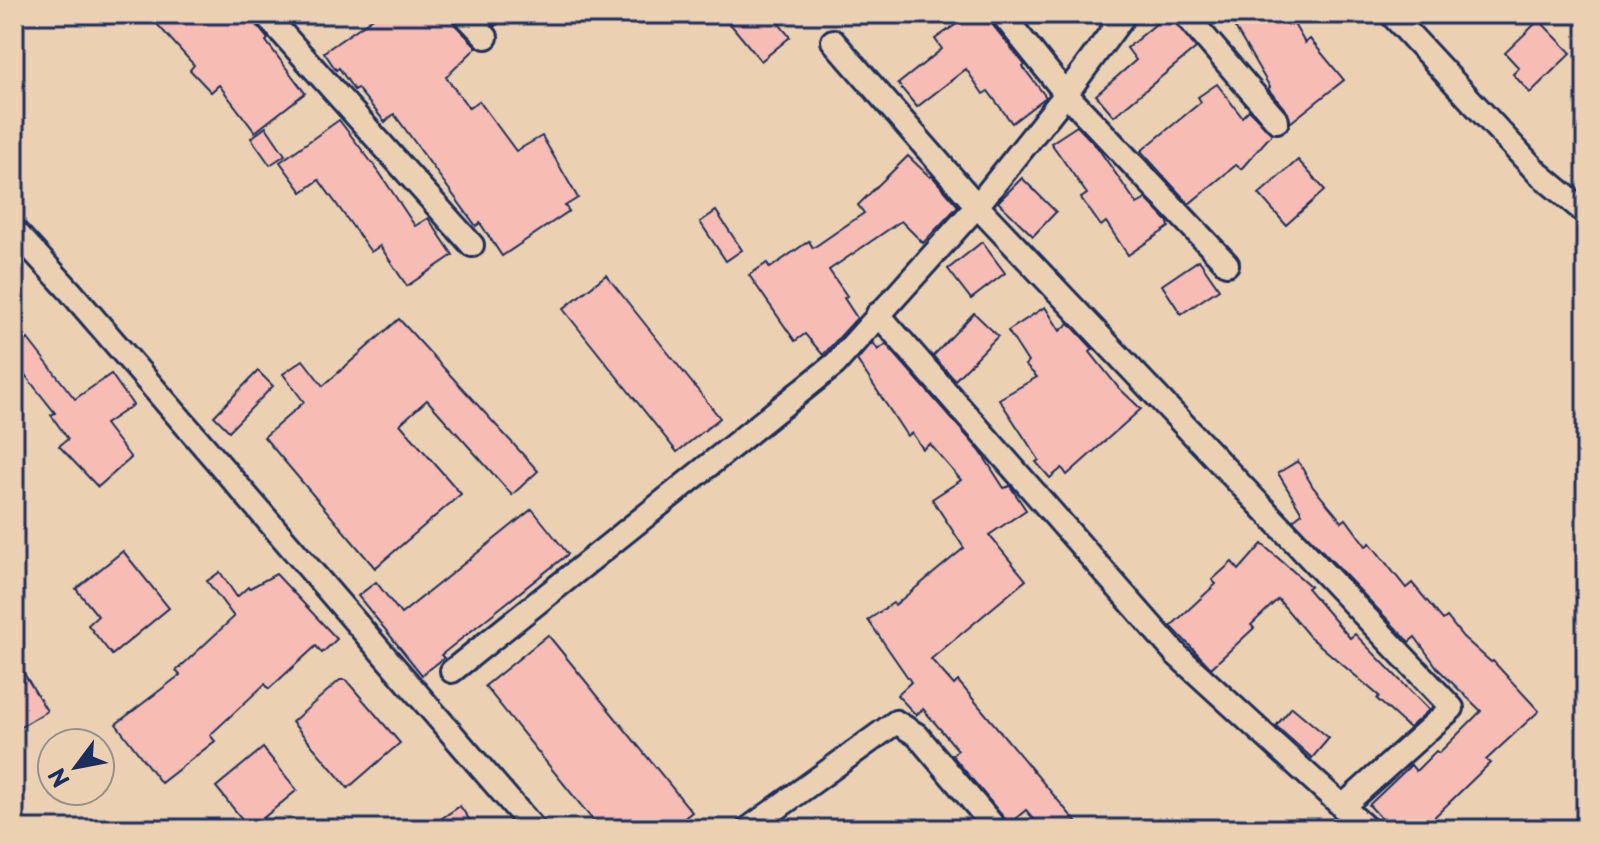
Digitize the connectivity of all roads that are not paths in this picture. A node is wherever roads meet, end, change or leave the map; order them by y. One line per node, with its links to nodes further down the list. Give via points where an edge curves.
1 (265, 14): 14 (street)
2 (464, 14): 7 (street)
3 (1002, 14): 9 (street)
4 (1125, 14): 9 (street)
5 (1185, 14): 10 (street)
6 (1391, 14): 12 (street, via 1538,173)
7 (486, 37)
8 (833, 41): 11 (street)
9 (1066, 94): 11 (street); 15 (street)
10 (1277, 121)
11 (977, 206): 16 (street); 18 (street, via 1452,708)
12 (1586, 213)
13 (14, 230): 19 (street)
14 (472, 245)
15 (1227, 264)
16 (878, 314): 17 (street, via 835,364); 18 (street, via 1177,655)
17 (452, 671)
18 (1342, 807): 22 (street)
19 (534, 829)
20 (748, 829): 21 (street, via 896,722 917,735)
21 (996, 829)
22 (1367, 829)

